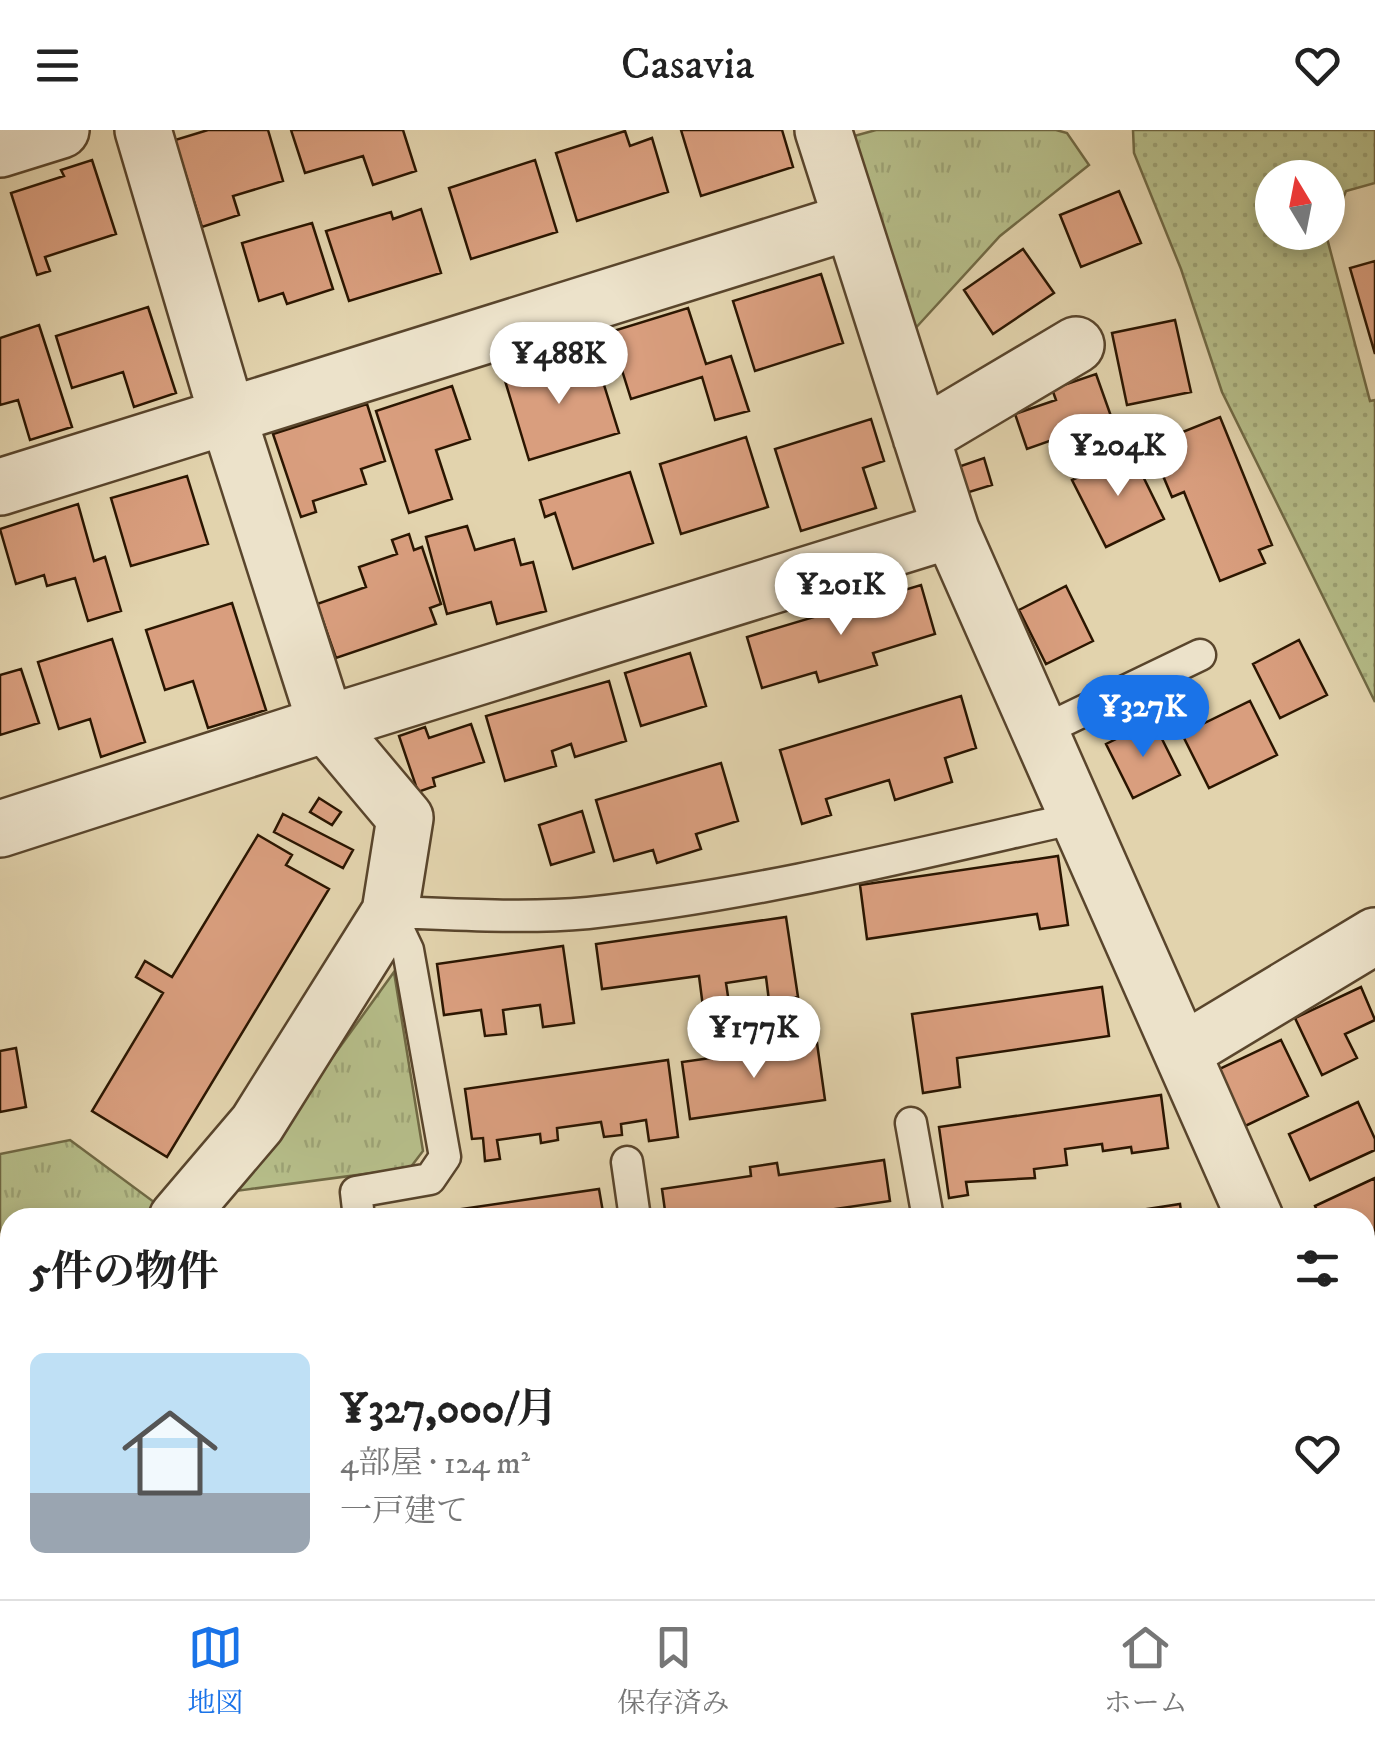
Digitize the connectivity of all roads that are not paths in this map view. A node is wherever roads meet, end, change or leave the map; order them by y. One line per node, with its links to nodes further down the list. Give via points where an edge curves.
1 (60, 130): 4 (street)
2 (144, 130): 7 (street)
3 (823, 130): 5 (street)
4 (0, 148)
5 (852, 222): 7 (street); 8 (street)
6 (1076, 345): 8 (street)
7 (227, 414): 9 (street); 12 (street)
8 (921, 437): 10 (street)
9 (0, 487)
10 (951, 530): 12 (street); 13 (street)
11 (1200, 655): 13 (lane)
12 (326, 724): 15 (street); 16 (street, via 405,818)
13 (1042, 731): 14 (street)
14 (1080, 816): 16 (lane, via 814,878 586,913); 18 (street)
15 (0, 829)
16 (390, 912): 21 (street, via 256,1124); 22 (lane, via 408,950 445,1157 430,1178 356,1192)
17 (1375, 936): 18 (street)
18 (1184, 1051): 25 (street)
19 (911, 1123): 24 (lane)
20 (626, 1162): 23 (lane)
21 (185, 1208)
22 (358, 1208)
23 (633, 1208)
24 (926, 1208)
25 (1252, 1208)

